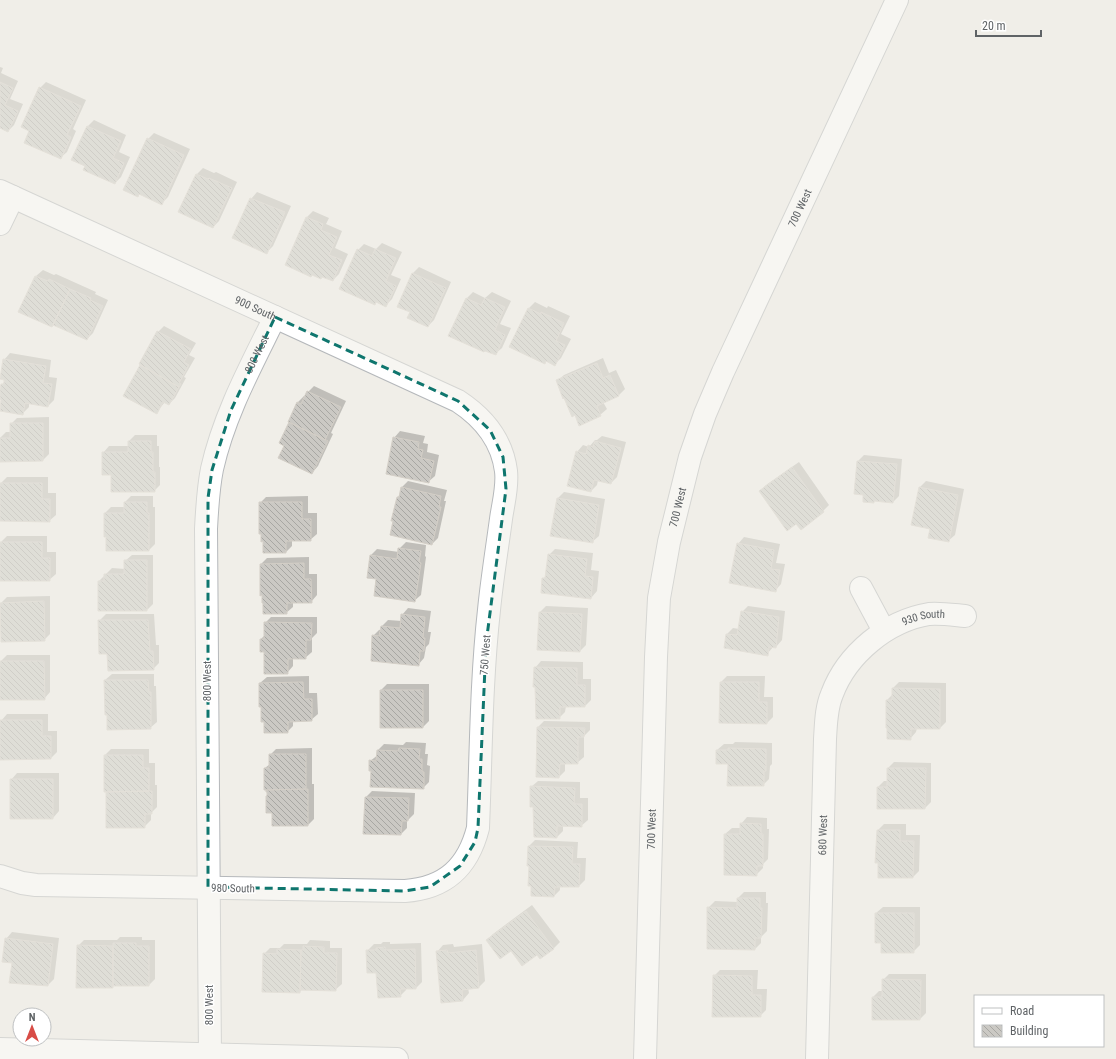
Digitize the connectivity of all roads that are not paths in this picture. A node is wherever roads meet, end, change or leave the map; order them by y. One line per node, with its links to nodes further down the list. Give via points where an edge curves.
1 (897, 0): 15 (street, 700 West, via 723,372 690,457 670,535 659,598 656,657)
2 (6, 194): 3 (street); 4 (street, 900 South)
3 (0, 224)
4 (275, 317): 5 (street, 900 South, via 458,401 481,418); 11 (street, 800 West, via 230,410 219,443 208,498)
5 (497, 442): 9 (street, 750 West, via 506,472 506,489 493,574 486,644 478,828 472,848)
6 (861, 588): 8 (street)
7 (965, 616): 8 (street, 930 South, via 930,614 912,618)
8 (884, 631): 16 (street, 680 West, via 851,661 840,677 827,712)
9 (460, 866): 11 (street, 980 South, via 441,882 418,890)
10 (0, 876): 11 (street, 980 South, via 36,885)
11 (208, 887): 13 (street, 800 West)
12 (0, 1049): 13 (street)
13 (210, 1057): 14 (street)
14 (397, 1059)
15 (646, 1059)
16 (817, 1059)

